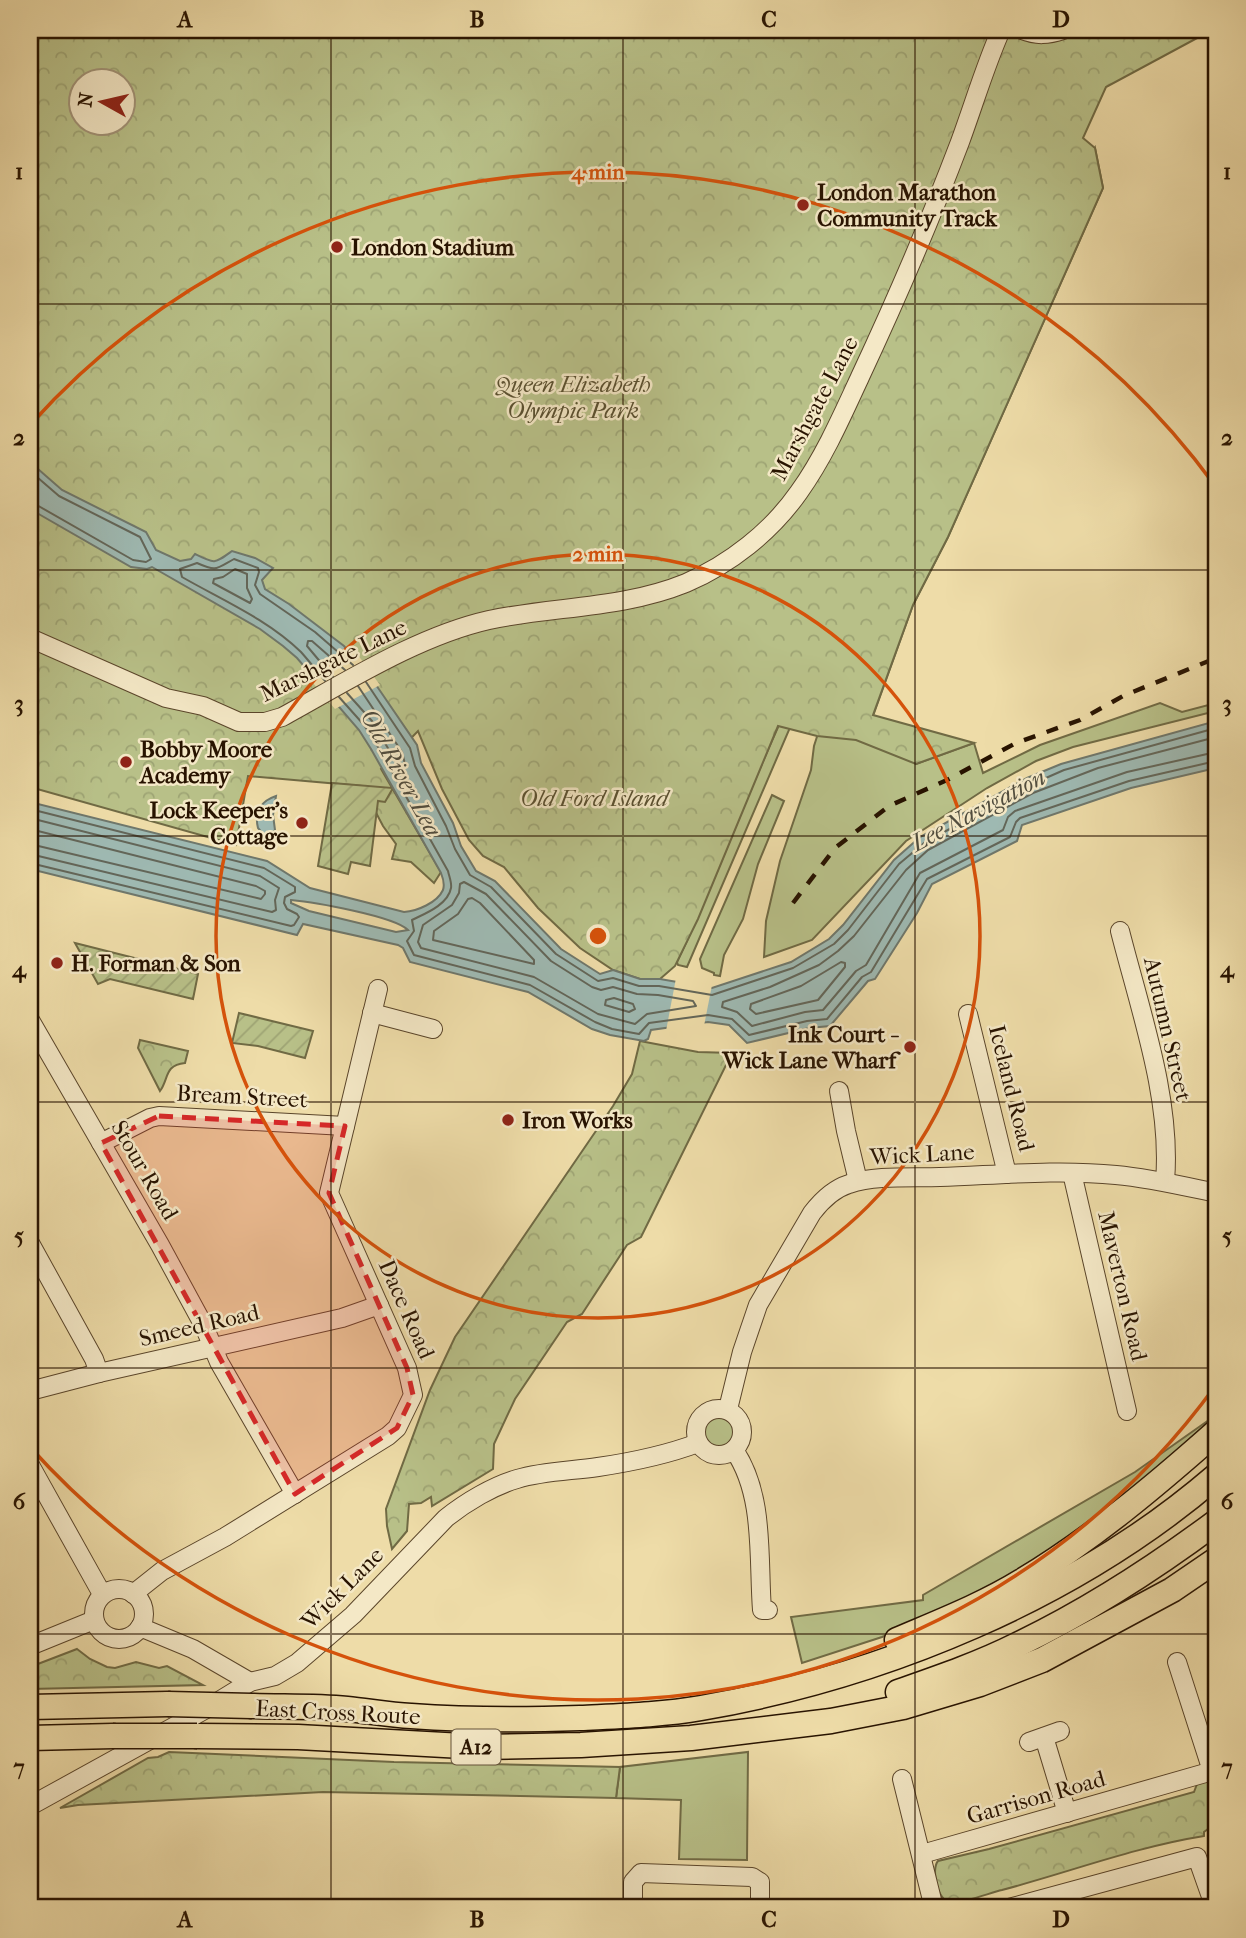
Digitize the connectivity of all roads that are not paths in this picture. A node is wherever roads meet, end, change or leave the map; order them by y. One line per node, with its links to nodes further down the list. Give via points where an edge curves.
1 (1002, 30): 4 (street, Marshgate Lane, via 880,334 820,458 774,522 728,562 685,583 624,601 487,621 440,636 265,722 239,722 203,706 166,698)
2 (1022, 30): 3 (street, via 1034,35)
3 (1063, 30)
4 (30, 638)
5 (1119, 931): 17 (street, Autumn Street, via 1161,1105)
6 (378, 989): 7 (street, Dace Road)
7 (372, 1013): 10 (street); 12 (street, Dace Road)
8 (968, 1014): 15 (street, Iceland Road)
9 (30, 1020): 13 (street, Stour Road)
10 (433, 1029)
11 (839, 1091): 16 (street)
12 (345, 1126): 13 (street, Bream Street, via 159,1116); 20 (street, Dace Road, via 330,1193)
13 (101, 1143): 21 (street, Stour Road)
14 (1072, 1173): 15 (street, Wick Lane); 17 (street, Wick Lane); 25 (street, Maverton Road)
15 (1007, 1174): 16 (street, Wick Lane)
16 (858, 1181): 24 (street, Wick Lane, via 822,1201 758,1305)
17 (1165, 1181): 18 (street, Wick Lane)
18 (1216, 1194)
19 (30, 1242): 22 (street)
20 (379, 1304): 21 (street, Smeed Road, via 342,1318); 31 (street, Dace Road, via 411,1380 413,1395 407,1410 388,1436)
21 (214, 1347): 22 (street, Smeed Road); 31 (street, Stour Road)
22 (99, 1373): 23 (street, Smeed Road)
23 (30, 1391)
24 (728, 1409): 27 (street, via 712,1409 699,1419); 28 (street, via 741,1426)
25 (1127, 1411)
26 (1216, 1432): 41 (highway, A12, via 1127,1508 1020,1583)
27 (698, 1443): 28 (street, via 718,1455); 42 (street, Wick Lane, via 650,1458 532,1475 458,1508 312,1652)
28 (734, 1450): 36 (street, via 743,1462 755,1503 762,1610)
29 (32, 1475): 34 (street)
30 (1216, 1476): 41 (highway, A12, via 1113,1554 1030,1601 941,1640)
31 (295, 1494): 35 (street, Dace Road, via 162,1571)
32 (1216, 1522): 44 (highway, A12, via 1123,1587 1015,1646 897,1693)
33 (1216, 1560): 44 (highway, A12, via 1172,1590 1042,1660 980,1684 831,1721)
34 (102, 1594): 35 (street, via 117,1589); 37 (street)
35 (133, 1594): 38 (street, via 143,1612)
36 (768, 1610)
37 (94, 1620): 38 (street, via 103,1633 118,1639); 39 (street)
38 (141, 1627): 42 (street, via 202,1653)
39 (30, 1646)
40 (1177, 1662): 47 (street)
41 (770, 1692): 42 (highway, East Cross Route / A12, via 700,1708 579,1718 409,1716)
42 (251, 1694): 43 (highway, East Cross Route / A12, bridge, via 168,1704); 49 (street, Wick Lane, via 206,1709)
43 (30, 1707)
44 (754, 1729): 46 (highway, East Cross Route / A12, bridge, via 636,1743 481,1747 298,1737)
45 (1044, 1737): 50 (street)
46 (30, 1738)
47 (1214, 1771): 50 (street, Garrison Road)
48 (902, 1779): 51 (street)
49 (30, 1806)
50 (1067, 1813): 51 (street, Garrison Road)
51 (922, 1854): 55 (street)
52 (1033, 1905): 56 (street); 57 (street, via 1197,1857)
53 (633, 1908): 54 (street, via 634,1882 641,1872 752,1877 760,1882)
54 (760, 1908)
55 (934, 1908)
56 (1009, 1908)
57 (1215, 1908)

